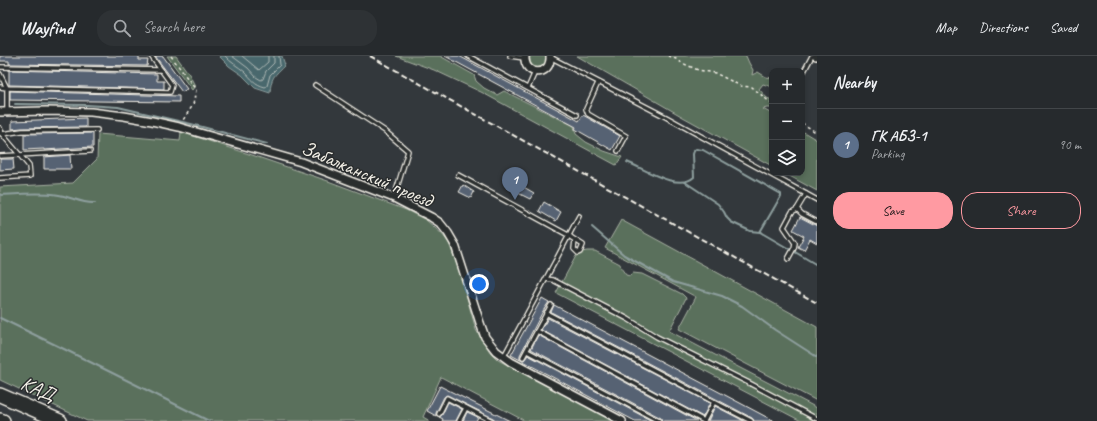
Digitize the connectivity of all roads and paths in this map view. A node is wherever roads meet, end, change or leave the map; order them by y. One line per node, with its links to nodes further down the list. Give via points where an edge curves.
1 (151, 56): 11 (lane)
2 (171, 56): 22 (path, via 196,90 193,104)
3 (468, 56): 18 (lane)
4 (510, 56): 7 (lane)
5 (668, 56): 19 (path, via 698,70 715,73 741,86 752,87)
6 (812, 56): 10 (lane)
7 (525, 57): 12 (street, via 526,65)
8 (550, 57): 12 (street, via 546,68); 14 (lane)
9 (0, 67): 11 (lane)
10 (805, 69)
11 (161, 70): 17 (lane, via 172,85 170,92)
12 (535, 72): 18 (lane)
13 (0, 74): 17 (lane)
14 (598, 82): 29 (lane, via 586,109 588,114 626,136); 34 (lane)
15 (315, 85): 35 (lane, via 385,131 408,150)
16 (0, 87): 17 (lane)
17 (7, 88): 20 (lane)
18 (528, 88): 21 (lane)
19 (769, 101)
20 (4, 112): 35 (street, Забалканский проезд, via 91,112 180,127 301,162)
21 (577, 115)
22 (183, 120)
23 (805, 125): 27 (path)
24 (0, 128): 26 (lane)
25 (97, 130): 26 (lane)
26 (1, 133): 30 (lane)
27 (817, 133)
28 (90, 151): 30 (lane)
29 (618, 151)
30 (19, 154): 31 (lane); 33 (lane, via 29,166 30,176)
31 (0, 156)
32 (458, 175): 40 (lane)
33 (0, 178)
34 (806, 194): 36 (lane); 37 (lane)
35 (394, 198): 48 (street, Забалканский проезд, via 431,217 448,233 455,245 485,337)
36 (817, 200)
37 (797, 210): 39 (lane); 42 (lane, via 792,212 784,227 795,243)
38 (579, 216): 40 (lane)
39 (817, 222)
40 (568, 235): 41 (lane); 43 (lane)
41 (574, 240)
42 (788, 259)
43 (546, 279): 48 (lane); 55 (lane, via 553,280 594,301 657,337)
44 (551, 305): 45 (lane)
45 (546, 314): 46 (lane); 51 (lane)
46 (537, 331): 47 (lane); 63 (lane)
47 (527, 351): 49 (lane); 62 (lane)
48 (503, 357): 61 (street, Забалканский проезд)
49 (523, 357)
50 (0, 394): 58 (highway, КАД)
51 (714, 402): 63 (lane); 64 (lane)
52 (466, 408): 53 (lane, via 447,398); 54 (lane); 59 (lane)
53 (439, 414)
54 (484, 419): 60 (lane)
55 (817, 419)
56 (0, 420): 57 (highway)
57 (3, 421)
58 (60, 421)
59 (459, 421)
60 (492, 421)
61 (622, 421)
62 (659, 421)
63 (704, 421)
64 (751, 421)

